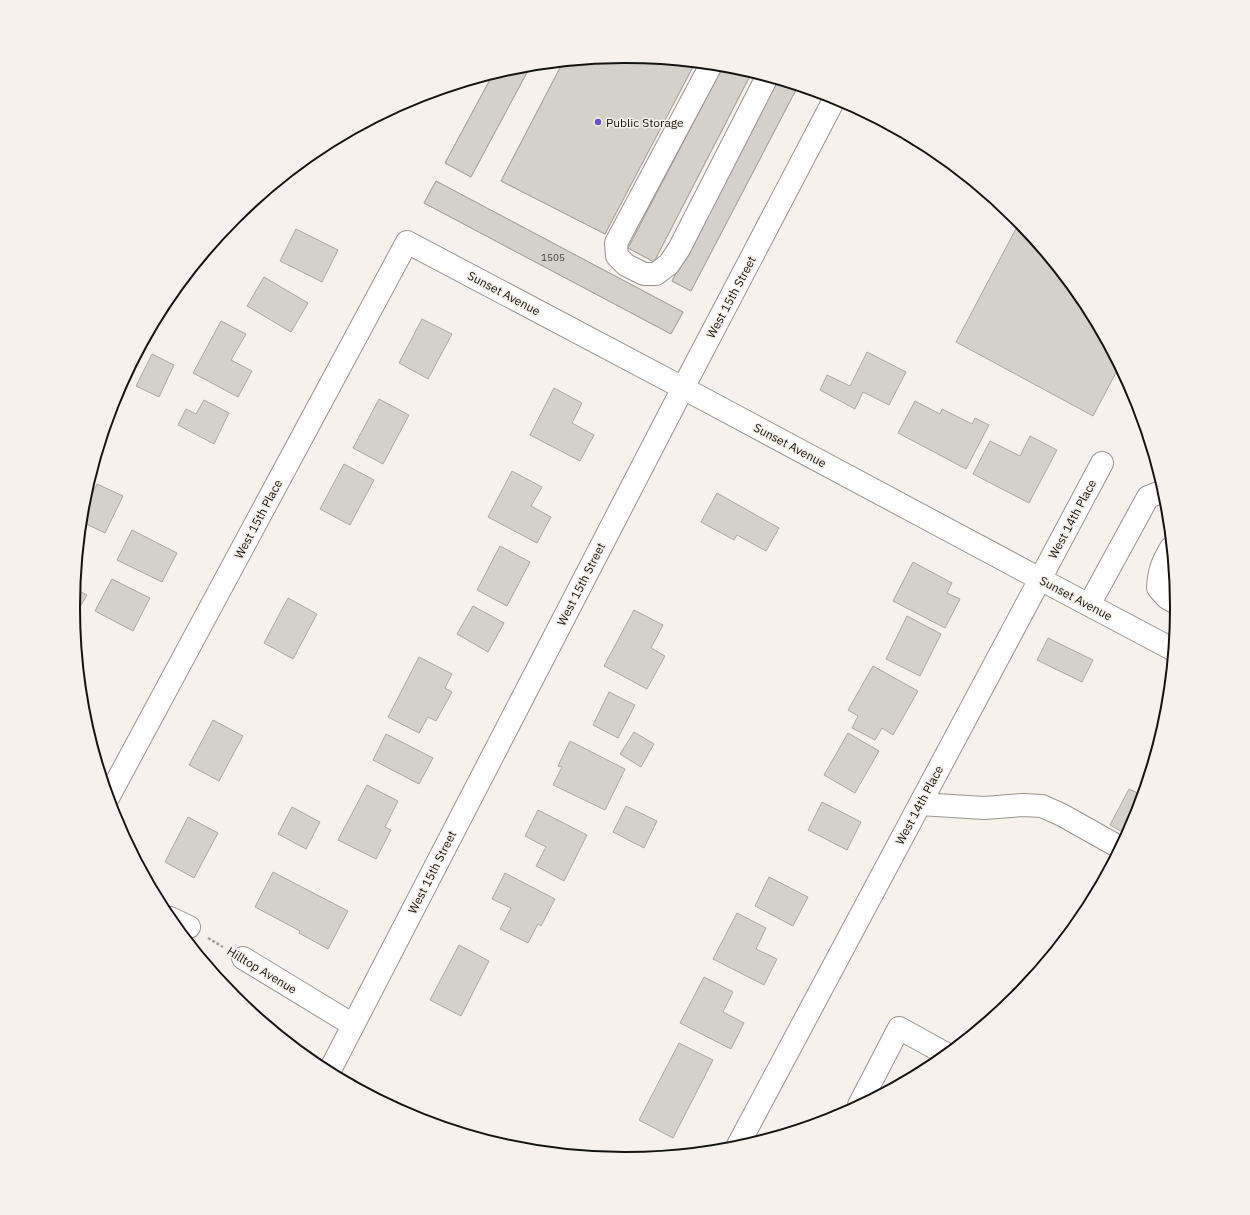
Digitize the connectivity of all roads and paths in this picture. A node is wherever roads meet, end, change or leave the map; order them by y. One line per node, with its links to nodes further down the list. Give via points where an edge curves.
1 (708, 70): 2 (street, via 616,243 617,256 626,265 644,274 656,274 669,264 679,249)
2 (765, 82)
3 (832, 104): 5 (street, West 15th Street)
4 (407, 242): 5 (street, Sunset Avenue); 13 (street, West 15th Place)
5 (683, 388): 9 (street, Sunset Avenue); 18 (street, West 15th Street)
6 (1102, 463): 9 (street, West 14th Place)
7 (1157, 493): 11 (street, via 1148,497)
8 (1167, 556): 10 (street, via 1158,575 1158,588)
9 (1040, 579): 11 (street, Sunset Avenue); 14 (street, West 14th Place)
10 (1170, 599)
11 (1089, 605): 12 (street, Sunset Avenue)
12 (1168, 647)
13 (112, 791)
14 (920, 804): 15 (street, via 984,808 1042,806); 22 (street, West 14th Place)
15 (1115, 845)
16 (182, 924): 17 (path, Hilltop Avenue)
17 (243, 958): 18 (street, Hilltop Avenue)
18 (353, 1025): 20 (street, West 15th Street)
19 (940, 1051): 21 (street, via 899,1028)
20 (332, 1066)
21 (867, 1095)
22 (741, 1139)

